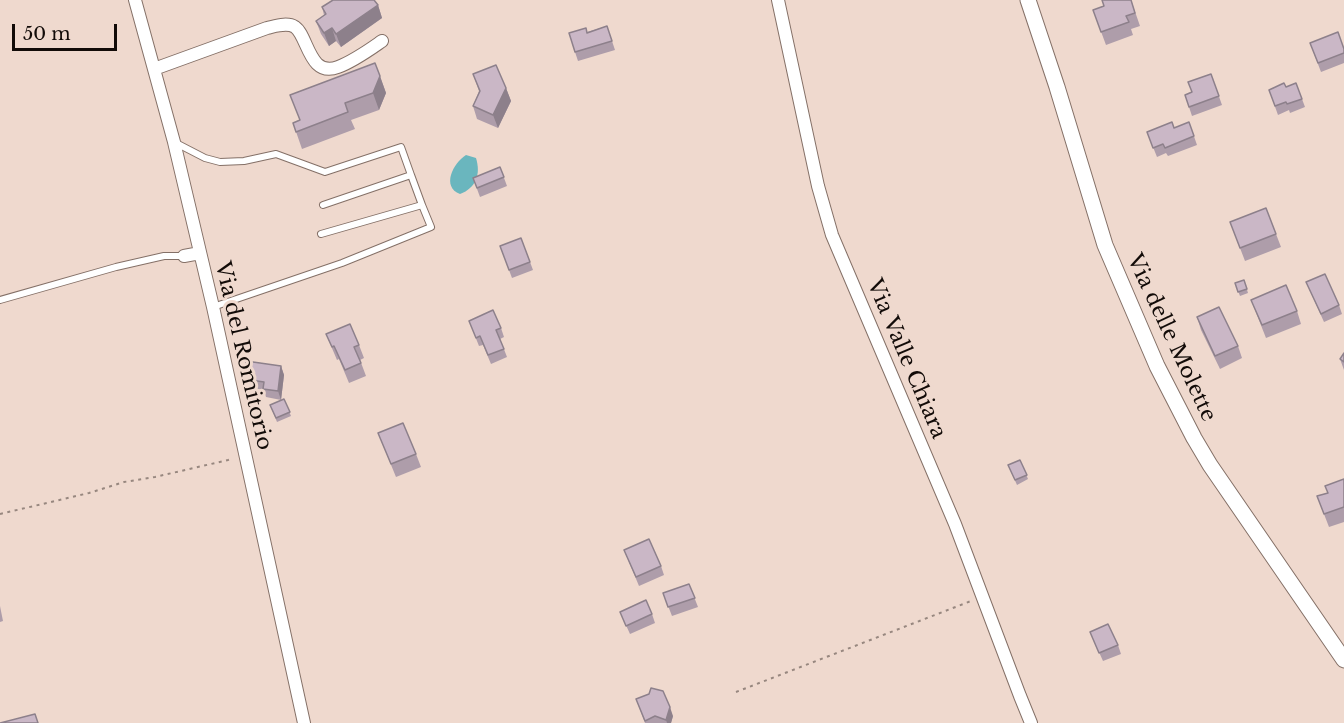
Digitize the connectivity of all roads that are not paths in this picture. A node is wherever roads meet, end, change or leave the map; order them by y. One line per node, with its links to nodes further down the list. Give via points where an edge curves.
1 (135, 0): 5 (street, Via del Romitorio)
2 (778, 0): 17 (street, Via Valle Chiara, via 832,235 955,524)
3 (1028, 0): 15 (street, Via delle Molette, via 1105,245 1157,366 1210,465)
4 (382, 41): 5 (street, via 338,67 328,68 316,63 295,27 281,25)
5 (154, 69): 6 (street, Via del Romitorio)
6 (174, 142): 7 (lane, via 220,162 276,154 325,172 401,147); 11 (street, Via del Romitorio)
7 (411, 175): 8 (lane); 9 (lane)
8 (323, 205)
9 (422, 205): 10 (lane); 14 (lane, via 431,227 342,263)
10 (321, 234)
11 (200, 253): 12 (street); 14 (street, Via del Romitorio)
12 (184, 256): 13 (lane, via 155,258)
13 (0, 300)
14 (213, 307): 16 (street, Via del Romitorio)
15 (1344, 660)
16 (304, 723)
17 (1031, 723)

